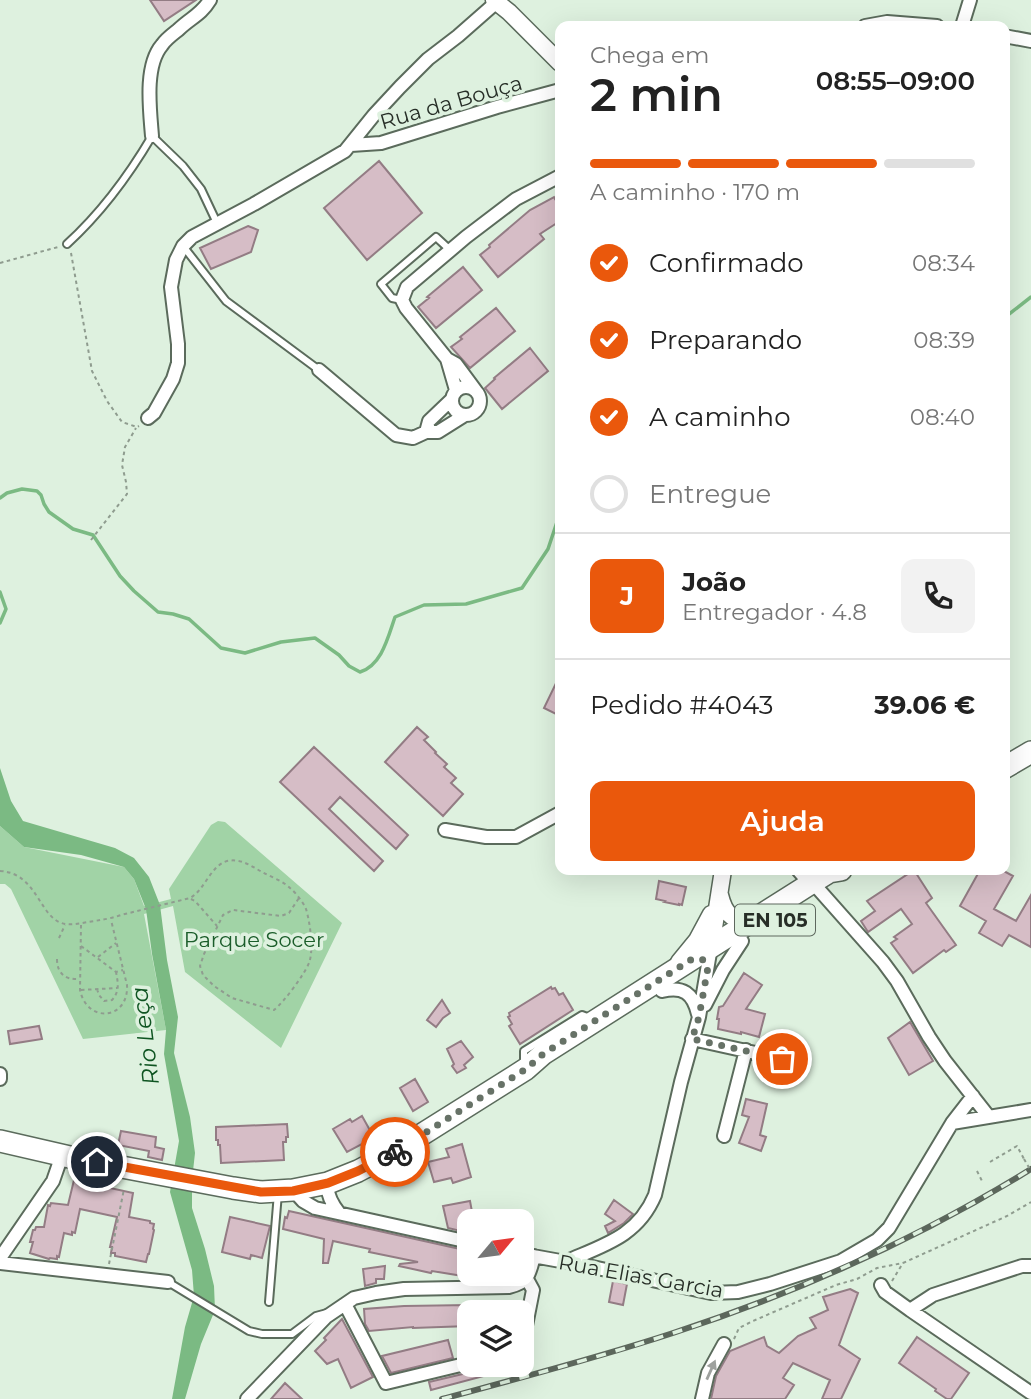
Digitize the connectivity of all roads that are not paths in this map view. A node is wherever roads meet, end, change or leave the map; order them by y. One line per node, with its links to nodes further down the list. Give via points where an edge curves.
1 (210, 0): 9 (street, via 161,46 153,63)
2 (970, 0): 4 (street)
3 (496, 1): 7 (street); 10 (street, via 400,87)
4 (964, 21)
5 (1010, 37): 6 (street)
6 (1031, 41)
7 (555, 58)
8 (555, 91): 10 (street, Rua da Bouça, via 381,143)
9 (152, 136): 12 (lane, via 201,189); 13 (lane, via 113,193)
10 (351, 145): 12 (street)
11 (555, 179): 15 (street, via 516,199)
12 (217, 223): 14 (street)
13 (67, 244)
14 (183, 246): 18 (lane, via 226,301); 22 (street, via 171,287 177,363 173,379)
15 (450, 250): 16 (street, via 407,287); 16 (lane, via 436,237 381,284 392,298)
16 (402, 300): 17 (street)
17 (447, 359): 19 (street); 20 (street)
18 (318, 370): 23 (street, via 396,435 412,438)
19 (476, 391): 20 (street, via 464,386); 21 (street, via 479,405)
20 (454, 395): 21 (street, via 454,409); 23 (street, via 429,421)
21 (465, 415): 23 (street, via 438,432)
22 (148, 418)
23 (426, 432)
24 (1031, 752): 25 (main road)
25 (1010, 764)
26 (555, 816): 27 (street, via 516,837)
27 (445, 830)
28 (722, 875): 30 (street)
29 (809, 881): 31 (main road, EN 105); 32 (main road, EN 105); 42 (street, via 883,962 945,1061)
30 (719, 892): 31 (street, via 734,918); 32 (street); 33 (street, via 708,922)
31 (756, 919): 32 (main road, EN 105)
32 (713, 953): 33 (main road, EN 105); 34 (street); 34 (street, via 718,978); 37 (street)
33 (664, 983): 34 (street, via 691,997); 37 (main road, EN 105); 39 (main road, EN 105, via 595,1021)
34 (699, 1017): 35 (street)
35 (692, 1039): 36 (street); 52 (street, via 652,1202 639,1222)
36 (746, 1050): 38 (street); 46 (street)
37 (548, 1061): 39 (main road, EN 105)
38 (801, 1063)
39 (525, 1070): 49 (main road, EN 105, via 394,1152 358,1171)
40 (0, 1074): 41 (street)
41 (0, 1079)
42 (973, 1096): 44 (street); 45 (street, Rua Elias Garcia)
43 (1031, 1110): 44 (street)
44 (989, 1117): 45 (street)
45 (952, 1123): 57 (street, Rua Elias Garcia, via 889,1228 841,1261 771,1284 710,1293)
46 (724, 1136)
47 (0, 1141): 48 (main road, EN 105)
48 (62, 1155): 49 (main road, EN 105, via 261,1192); 54 (street, via 53,1181)
49 (303, 1188): 50 (street, via 326,1190); 50 (street, via 303,1200); 61 (lane)
50 (339, 1213): 51 (street)
51 (457, 1239)
52 (606, 1245): 55 (street); 57 (street)
53 (534, 1256): 55 (street, Rua Elias Garcia)
54 (0, 1261): 58 (street)
55 (566, 1261): 57 (street, Rua Elias Garcia)
56 (1031, 1266): 63 (street, via 933,1295)
57 (604, 1269)
58 (168, 1282): 64 (lane, via 249,1331 262,1334 292,1334 316,1316)
59 (514, 1286): 62 (street, via 404,1289 354,1298)
60 (883, 1289): 63 (street)
61 (269, 1301)
62 (345, 1304): 64 (street); 66 (street, via 386,1383)
63 (910, 1310): 67 (street)
64 (332, 1312): 68 (street)
65 (724, 1344): 69 (street, one-way to 65, via 708,1373)
66 (457, 1366)
67 (1031, 1393)
68 (247, 1399)
69 (702, 1399)

